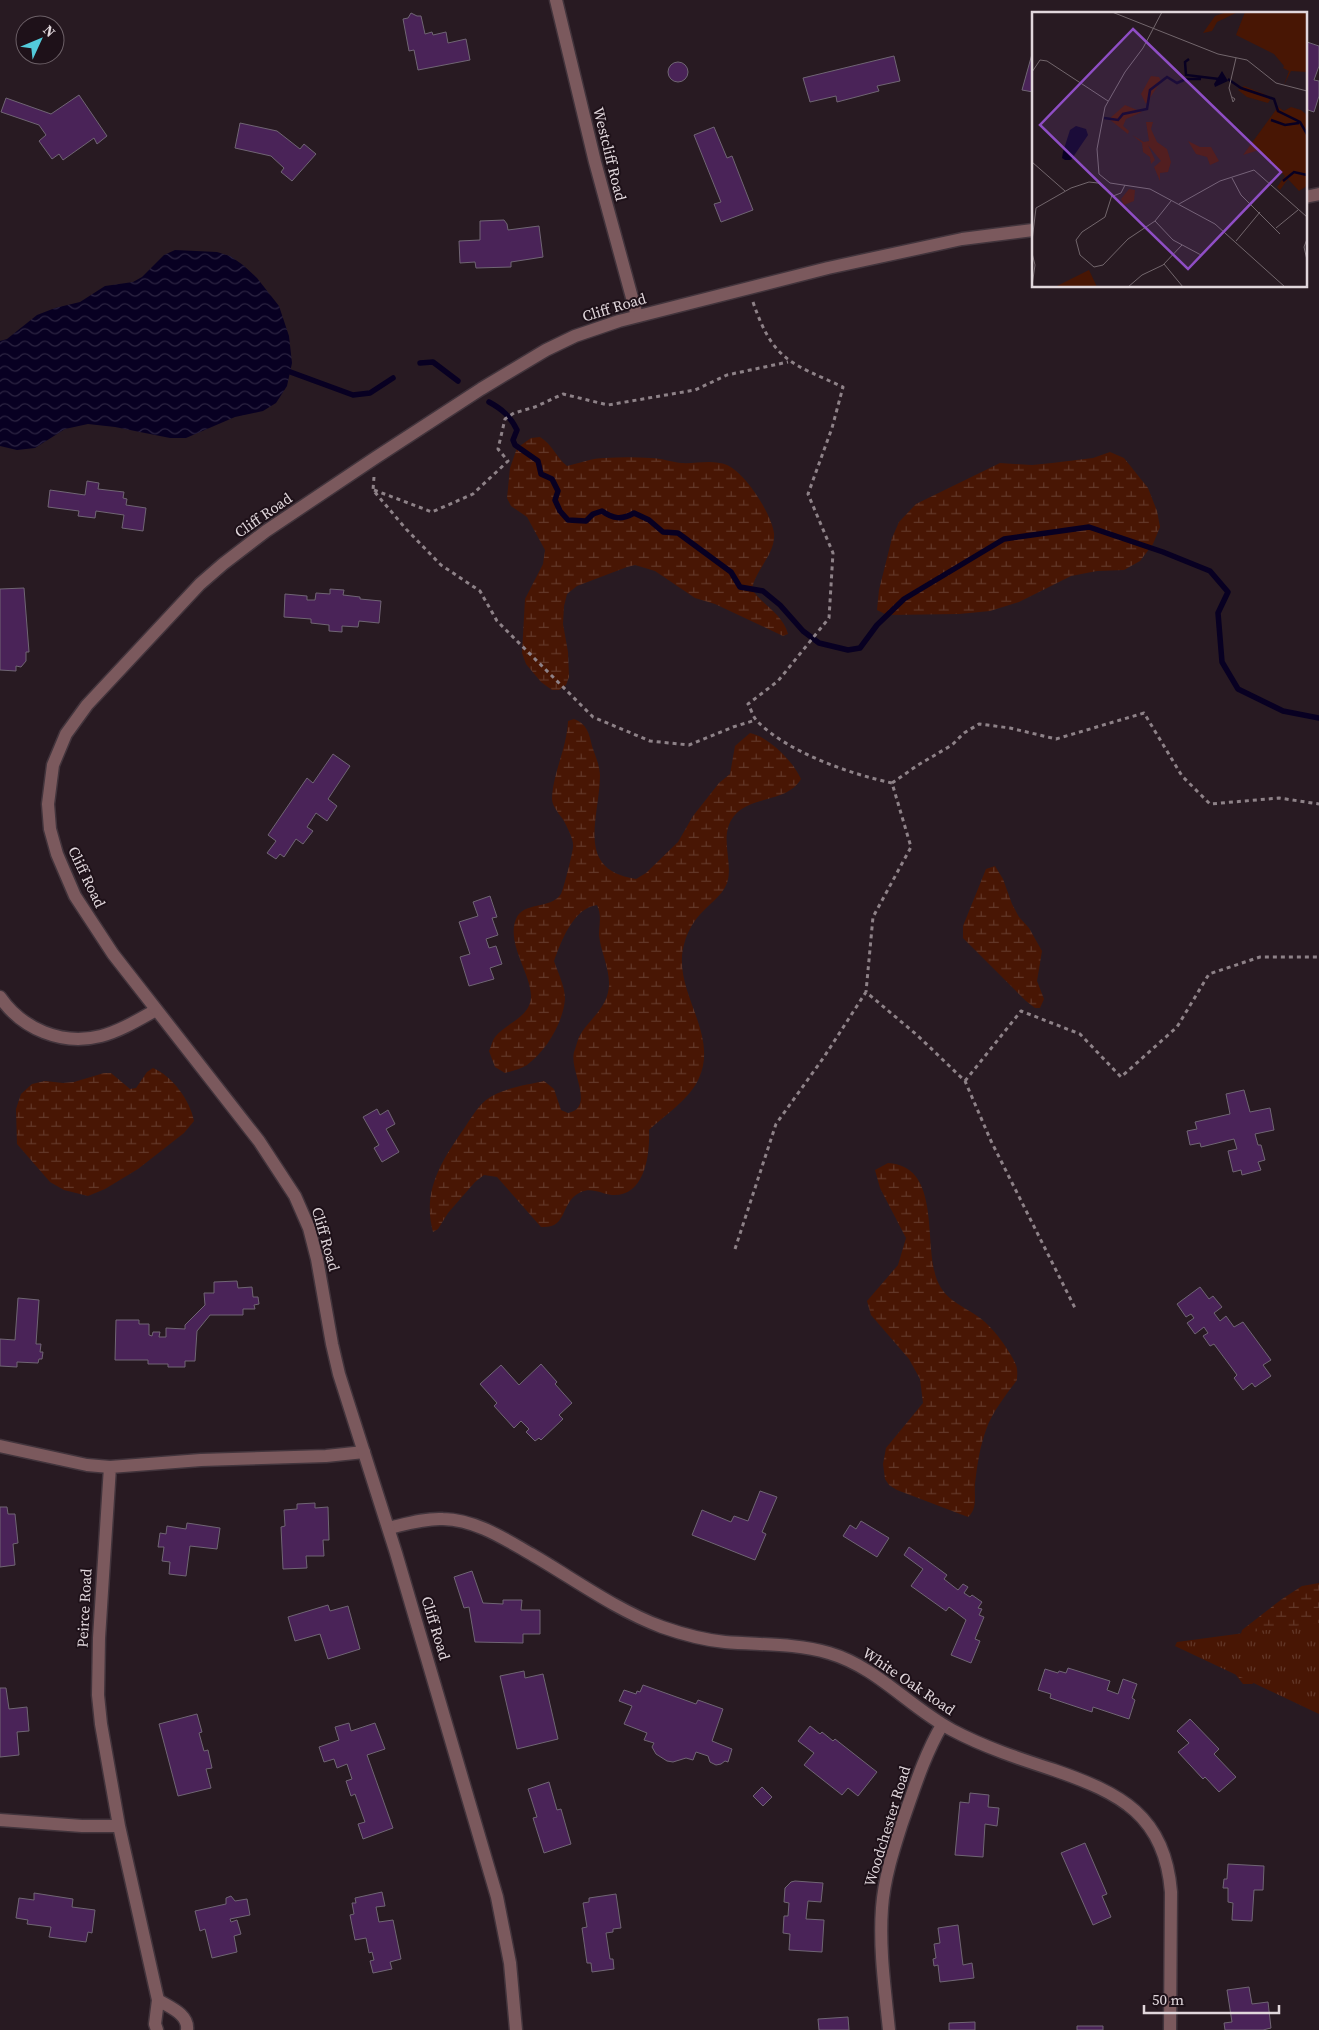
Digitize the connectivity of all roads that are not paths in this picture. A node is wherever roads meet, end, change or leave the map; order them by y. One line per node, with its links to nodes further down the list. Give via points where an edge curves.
1 (556, 0): 5 (street, Westcliff Road)
2 (1319, 194): 3 (street)
3 (1306, 197)
4 (1032, 230): 5 (street, Cliff Road, via 943,243 828,268)
5 (637, 316): 7 (street, Cliff Road, via 589,331 546,350 481,389 266,531 212,573 91,700 72,725 52,771 48,804 50,829 75,896)
6 (0, 997): 7 (street, via 26,1023 53,1035 71,1038 108,1034)
7 (156, 1010): 9 (street, Cliff Road, via 258,1141 305,1217 317,1259 335,1359)
8 (0, 1446): 10 (street)
9 (364, 1452): 10 (street); 11 (street, Cliff Road)
10 (110, 1467): 14 (street, Peirce Road, via 98,1682 101,1724)
11 (389, 1528): 12 (street, White Oak Road, via 442,1519 482,1528 616,1606 662,1627 719,1641 808,1648 848,1660 880,1678); 18 (street, Cliff Road, via 497,1898 510,1963)
12 (942, 1725): 19 (street, Woodchester Road, via 918,1775 884,1889 881,1948); 20 (street, White Oak Road, via 976,1742 1106,1790 1132,1808 1150,1828 1163,1852 1170,1882)
13 (0, 1820): 14 (street)
14 (120, 1826): 15 (street, Peirce Road)
15 (158, 2000): 16 (street, Peirce Road); 17 (street, via 184,2017)
16 (157, 2030)
17 (187, 2030)
18 (516, 2030)
19 (889, 2030)
20 (1170, 2030)

